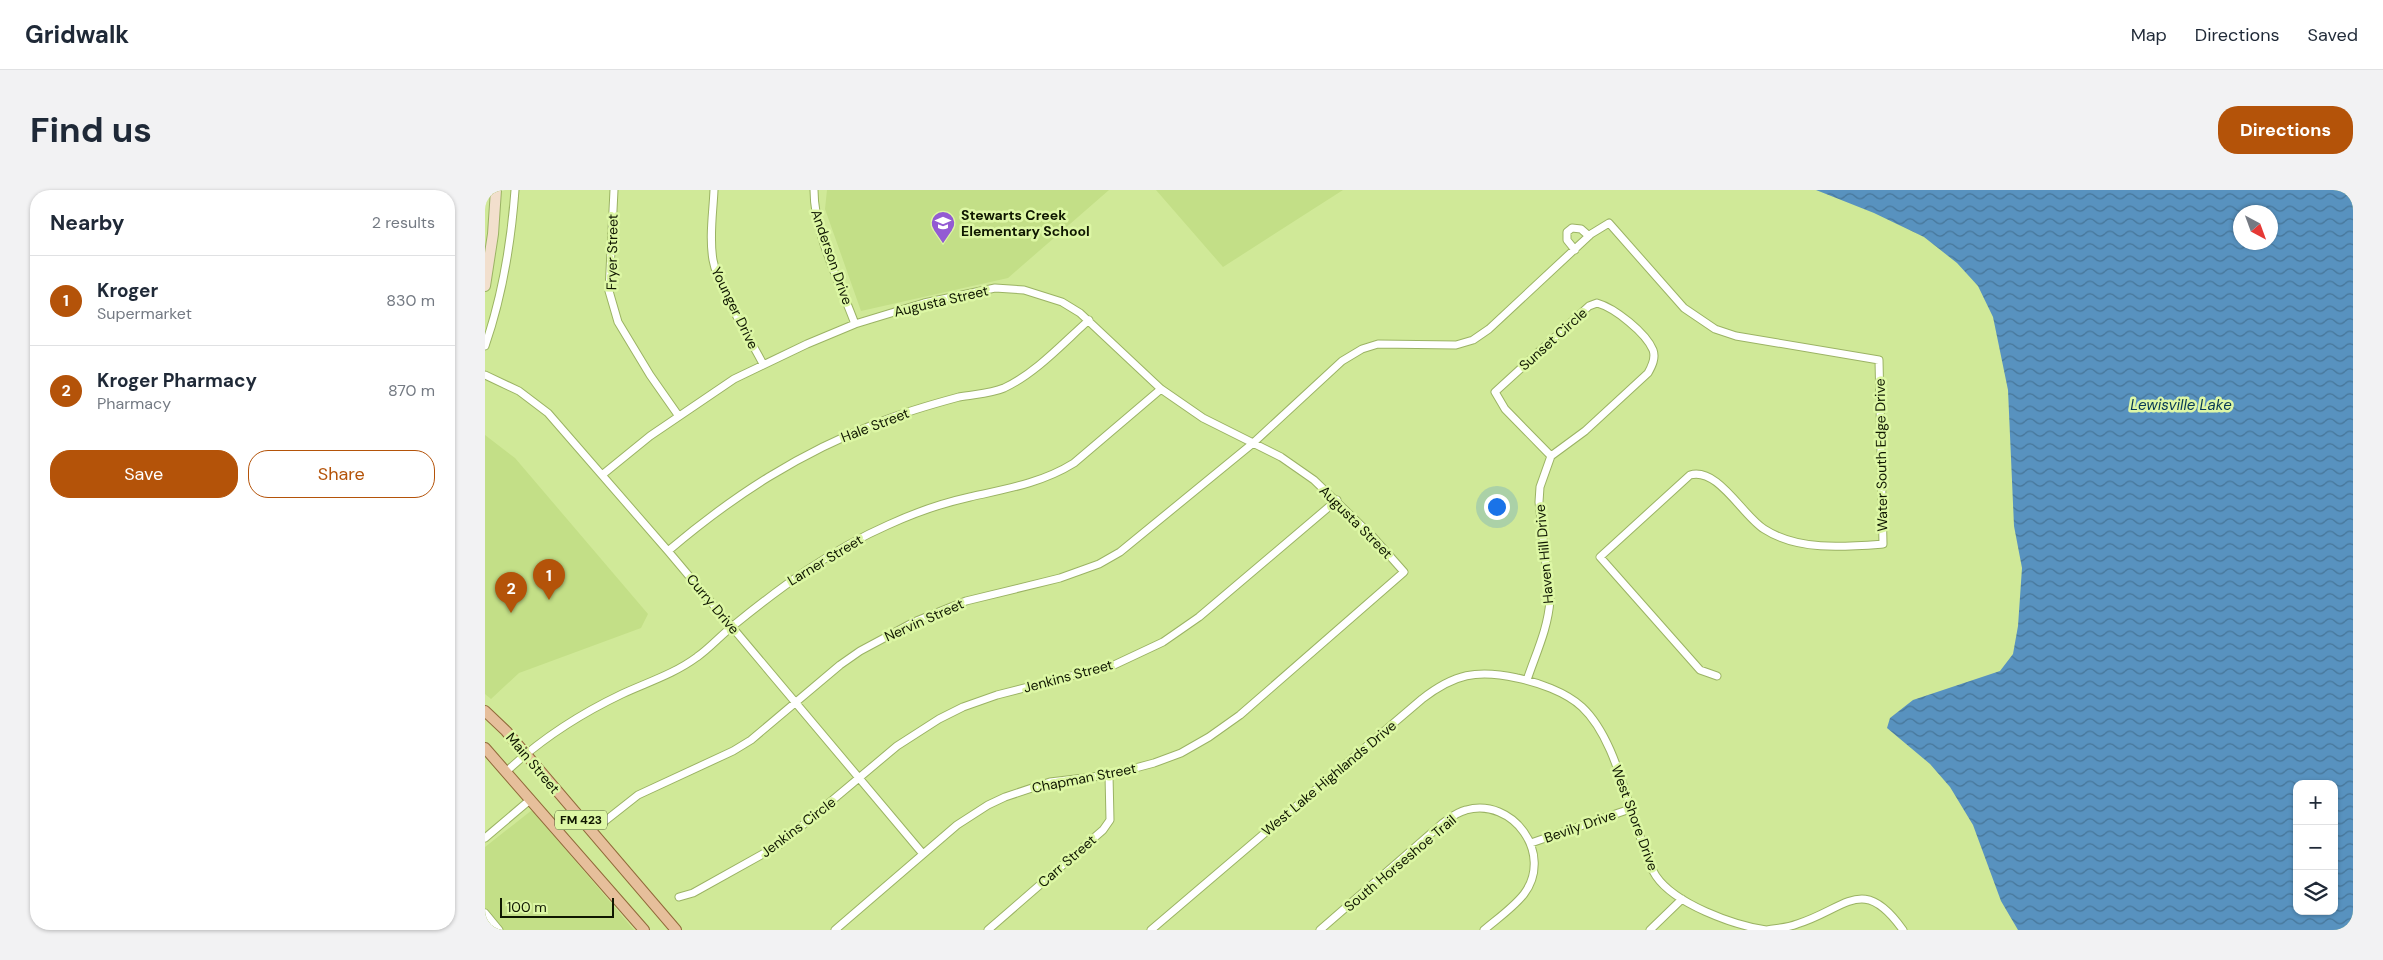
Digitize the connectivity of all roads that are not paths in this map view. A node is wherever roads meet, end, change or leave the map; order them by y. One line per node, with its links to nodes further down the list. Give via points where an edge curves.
1 (496, 190): 6 (main road)
2 (515, 190): 12 (street, via 504,285)
3 (614, 190): 16 (street, Fryer Street, via 609,291 617,322)
4 (714, 190): 13 (street, Younger Drive, via 713,261 721,284)
5 (814, 190): 11 (street, Anderson Drive, via 820,229)
6 (489, 234): 9 (main road)
7 (1589, 236): 8 (street, Water South Edge Drive); 8 (street, via 1581,229 1573,228 1567,232 1567,240); 24 (street, Water South Edge Drive, via 1609,224 1684,308 1715,329 1736,336 1879,360 1883,544 1810,545 1789,541 1763,529 1714,478 1697,473 1690,475 1600,557 1700,670)
8 (1575, 250): 17 (street, Water South Edge Drive, via 1473,340 1456,345 1378,344 1342,361)
9 (485, 286)
10 (1089, 320): 11 (street, Augusta Street, via 1062,302 1045,296 1024,290 995,288); 15 (street, Augusta Street); 21 (street, Hale Street, via 1017,381 1001,389 906,412 847,435 762,480 723,506)
11 (855, 324): 13 (street, Augusta Street)
12 (485, 346)
13 (763, 364): 16 (street, Augusta Street)
14 (485, 375): 19 (street, Curry Drive, via 519,392 548,413)
15 (1161, 389): 17 (street, Augusta Street, via 1203,418); 23 (street, Larner Street, via 1059,472 1031,484 969,497 915,514 869,533 810,566)
16 (678, 416): 19 (street, Augusta Street)
17 (1252, 444): 20 (street, Augusta Street, via 1281,457); 26 (street, Nervin Street, via 1120,552 1099,564 1060,578 965,601 914,622 860,651)
18 (1551, 456): 18 (street, Sunset Circle, via 1505,410 1495,392 1589,306 1597,303 1621,314 1648,343 1654,352 1653,362 1649,373 1585,431); 25 (street, Haven Hill Drive, via 1539,502 1549,614)
19 (602, 475): 21 (street, Curry Drive)
20 (1337, 500): 22 (street, Augusta Street); 32 (street, Jenkins Street, via 1199,618 1163,642 1114,665 963,707 897,746)
21 (668, 551): 23 (street, Curry Drive)
22 (1404, 572): 31 (street, Chapman Street, via 1240,715 1209,737 1155,763)
23 (731, 626): 26 (street, Curry Drive); 29 (street, Larner Street, via 670,674 582,715)
24 (1717, 676)
25 (1527, 680): 34 (street, West Shore Drive, via 1577,703 1588,714 1610,750); 47 (street, West Lake Highlands Drive, via 1484,672 1469,674 1439,686)
26 (795, 702): 32 (street, Curry Drive); 35 (street, Nervin Street, via 751,740 638,795)
27 (485, 712): 29 (main road, Main Street / FM 423)
28 (485, 748): 30 (main road, Main Street / FM 423)
29 (526, 754): 30 (street, Larner Street); 44 (main road, Main Street / FM 423)
30 (507, 771): 33 (main road, Main Street / FM 423)
31 (1109, 775): 38 (street, Chapman Street, via 1050,782 1005,797 957,825); 46 (street, Carr Street, via 1110,820 1103,830)
32 (859, 779): 38 (street, Curry Drive); 39 (street, Jenkins Circle, via 779,845 693,893)
33 (531, 799): 36 (street); 43 (main road, Main Street / FM 423)
34 (1630, 809): 37 (street, Bevily Drive); 40 (street, West Shore Drive, via 1655,875)
35 (605, 821)
36 (485, 838)
37 (1531, 843): 48 (street, South Horseshoe Trail, via 1522,830 1503,814 1484,808 1456,814); 49 (street, via 1535,861 1524,894)
38 (923, 854): 45 (street, Chapman Street)
39 (679, 897)
40 (1682, 900): 50 (street); 51 (street, West Shore Drive, via 1747,926)
41 (485, 913): 42 (street)
42 (499, 930)
43 (645, 930)
44 (676, 930)
45 (835, 930)
46 (988, 930)
47 (1151, 930)
48 (1320, 930)
49 (1484, 930)
50 (1651, 930)
51 (1766, 930): 52 (street, West Shore Drive, via 1798,924 1861,898 1882,906)
52 (1903, 930)

